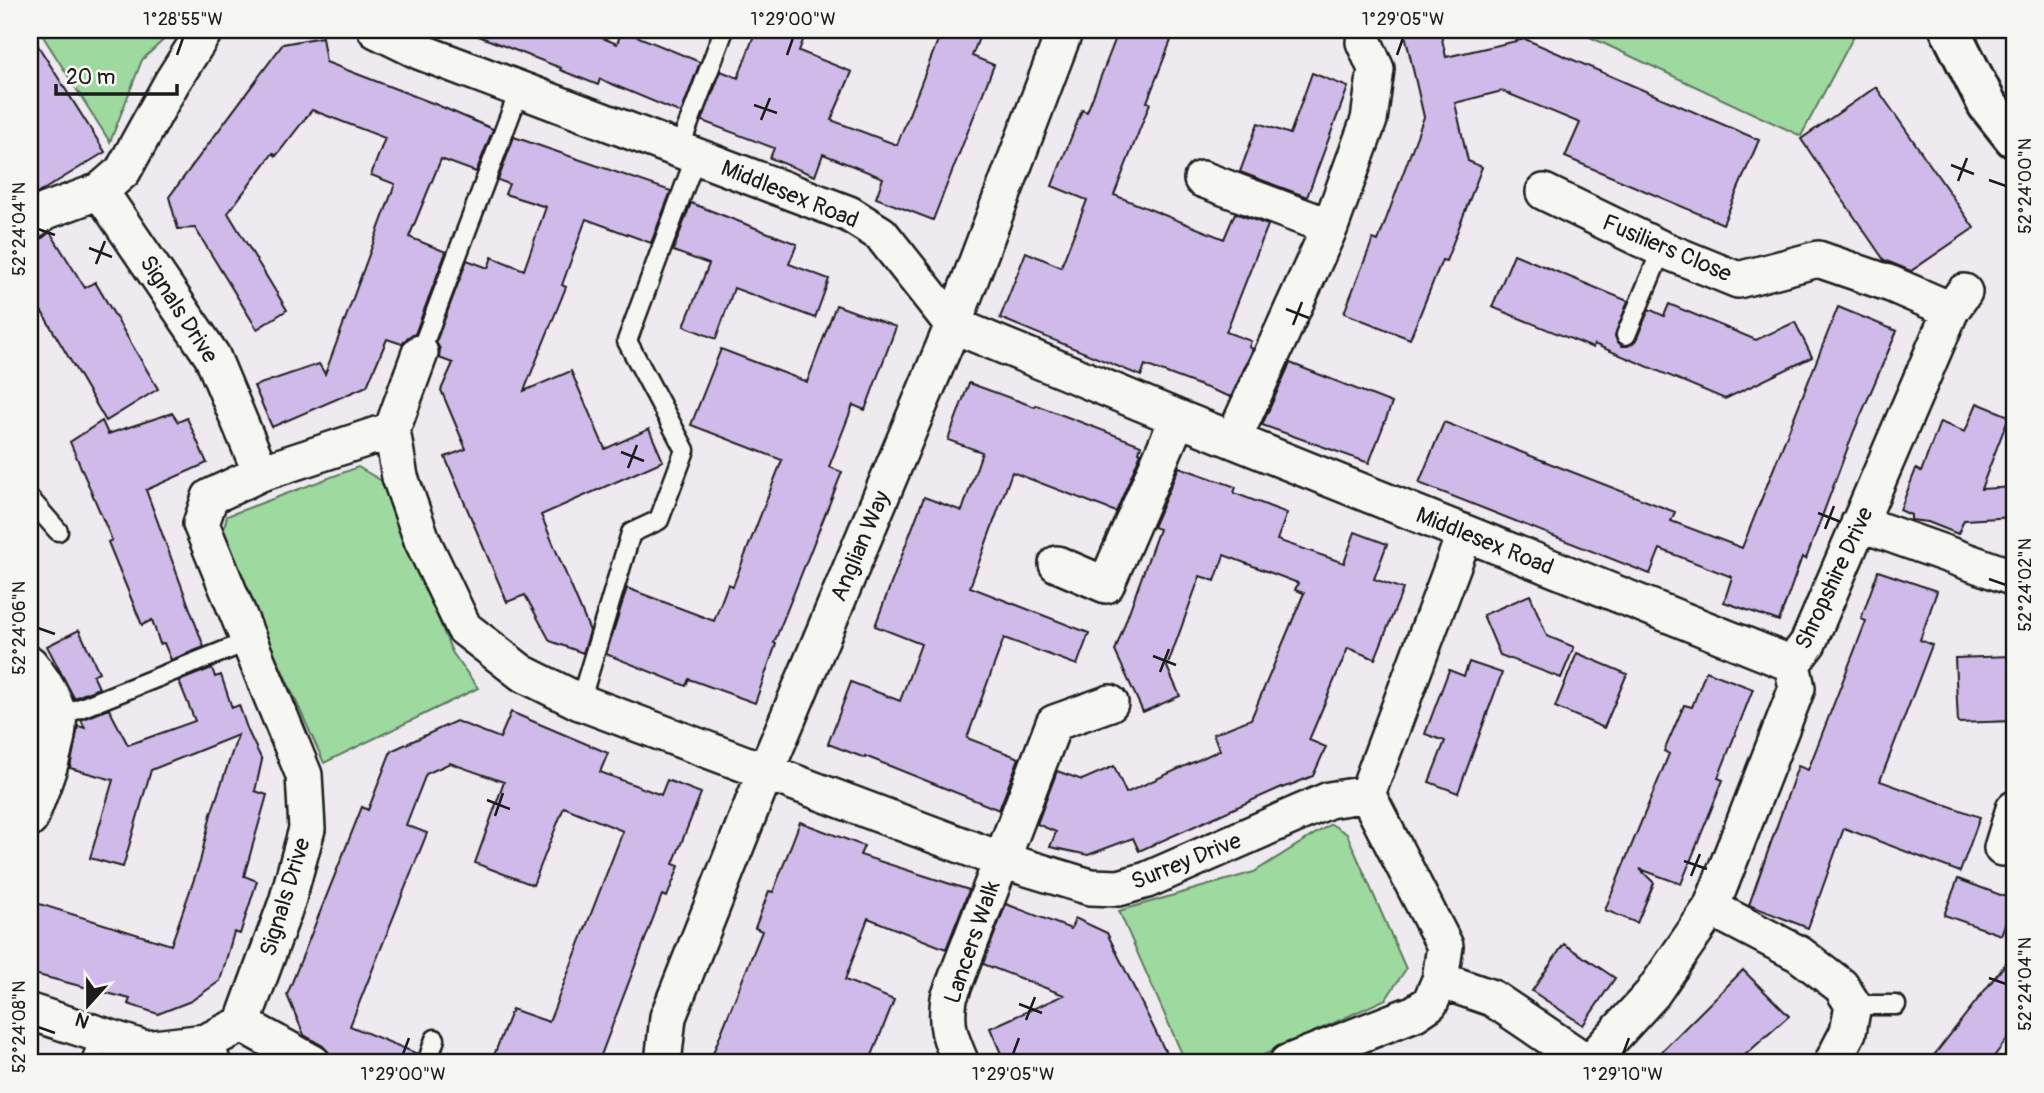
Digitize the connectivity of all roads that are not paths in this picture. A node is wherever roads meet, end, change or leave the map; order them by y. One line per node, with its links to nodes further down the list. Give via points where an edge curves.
1 (205, 30): 11 (street, via 123,172)
2 (376, 30): 7 (street, Middlesex Road)
3 (724, 30): 9 (lane)
4 (1065, 30): 17 (street, Anglian Way)
5 (1950, 30): 8 (main road, via 1987,104)
6 (1364, 42): 14 (street, via 1376,69 1369,120)
7 (520, 89): 9 (street, Middlesex Road); 19 (lane)
8 (2014, 138)
9 (687, 153): 17 (street, Middlesex Road, via 849,214 881,234); 33 (lane, via 627,341 685,450 659,520 631,533)
10 (1202, 179): 14 (street)
11 (100, 191): 13 (street, via 46,211); 23 (street, Signals Drive, via 212,356)
12 (1544, 192): 15 (street, Fusiliers Close)
13 (30, 222)
14 (1330, 227): 22 (street)
15 (1662, 249): 16 (street, Fusiliers Close, via 1738,280 1818,259); 18 (lane)
16 (1957, 301): 25 (street, Shropshire Drive)
17 (953, 325): 20 (street, Middlesex Road); 36 (street, Anglian Way)
18 (1626, 335)
19 (420, 353): 21 (street)
20 (1178, 418): 22 (street, Middlesex Road); 28 (street, via 1106,585)
21 (392, 430): 23 (street, Signals Drive); 33 (street, via 400,477 422,540 464,628 522,673)
22 (1233, 440): 27 (street, Middlesex Road)
23 (261, 473): 30 (street, Signals Drive, via 210,497 201,524)
24 (30, 499): 26 (lane)
25 (1859, 523): 29 (street); 32 (street, Shropshire Drive, via 1808,643)
26 (58, 531)
27 (1465, 533): 32 (street, Middlesex Road); 37 (street)
28 (1057, 564)
29 (2014, 578)
30 (249, 641): 35 (lane); 48 (street, Signals Drive, via 304,775 307,829 288,902)
31 (30, 664): 35 (street)
32 (1793, 664): 42 (street, Shropshire Drive, via 1797,688)
33 (580, 702): 36 (street)
34 (1110, 703): 41 (street, via 1054,723)
35 (58, 717): 39 (street, via 56,739)
36 (765, 773): 41 (street, Surrey Drive); 52 (street, Anglian Way, via 668,1017)
37 (1367, 794): 41 (street, Surrey Drive, via 1329,800 1147,880 1118,888 1090,887); 43 (street, via 1445,946)
38 (2014, 809): 40 (street)
39 (30, 819)
40 (2002, 848)
41 (1001, 860): 53 (street, Lancers Walk, via 949,998 948,1033)
42 (1711, 908): 44 (street, via 1799,954 1841,986); 55 (street, Shropshire Drive, via 1652,995)
43 (1440, 980): 54 (street, via 1430,1003 1415,1013); 55 (street, Shropshire Drive, via 1492,998)
44 (1853, 1005): 45 (lane); 56 (street, via 1848,1032)
45 (1896, 1005)
46 (30, 1012): 49 (street)
47 (435, 1039): 51 (lane)
48 (226, 1042): 49 (street); 50 (street)
49 (96, 1049)
50 (313, 1063)
51 (427, 1063)
52 (663, 1063)
53 (961, 1063)
54 (1287, 1063)
55 (1588, 1063)
56 (1832, 1063)

